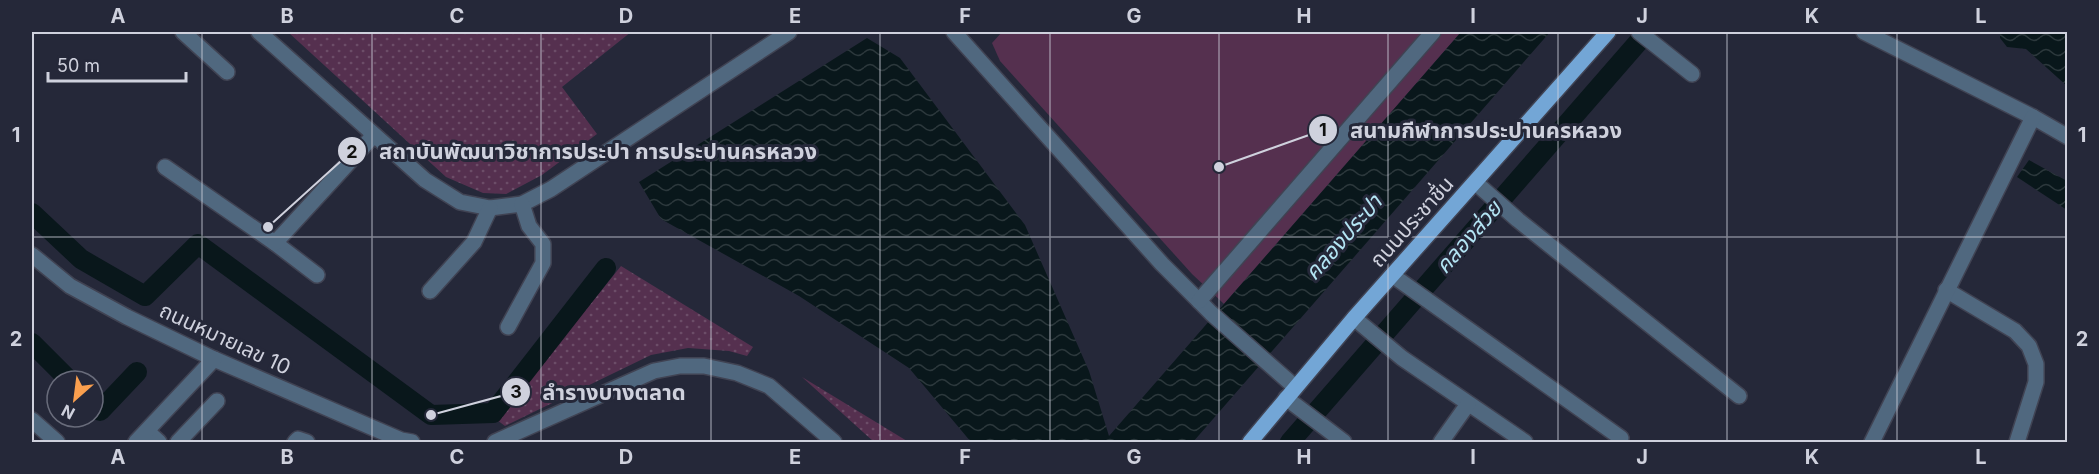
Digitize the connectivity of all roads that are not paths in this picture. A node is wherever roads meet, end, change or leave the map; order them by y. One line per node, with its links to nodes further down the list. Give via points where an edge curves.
1 (183, 32): 9 (street)
2 (259, 32): 12 (street)
3 (789, 32): 16 (street, via 551,189)
4 (1433, 32): 24 (street)
5 (1608, 32): 15 (main road, ถนนประชาชื่น)
6 (1639, 32): 10 (street)
7 (1864, 32): 11 (street)
8 (963, 35): 24 (street, via 996,81)
9 (227, 72)
10 (1692, 74)
11 (2033, 117): 13 (street); 22 (street)
12 (374, 135): 17 (street, via 426,180 460,202); 18 (street)
13 (2067, 137)
14 (165, 167): 18 (street)
15 (1476, 183): 21 (main road, ถนนประชาชื่น); 29 (street)
16 (522, 204): 17 (street); 26 (street, via 529,226 543,244 543,263)
17 (490, 208): 23 (street, via 474,242)
18 (275, 243): 20 (street)
19 (32, 255): 27 (street, ถนนหมายเลข 10, via 70,286)
20 (317, 275)
21 (1392, 275): 25 (main road, ถนนประชาชื่น); 34 (street)
22 (1946, 290): 47 (street); 48 (street, via 2015,331 2029,346 2036,364 2036,382)
23 (430, 291)
24 (1199, 301): 28 (street, via 1271,366)
25 (1354, 318): 28 (main road, ถนนประชาชื่น); 31 (street, via 1402,358)
26 (508, 327)
27 (214, 359): 33 (street); 40 (street, ถนนหมายเลข 10)
28 (1291, 393): 43 (main road, ถนนประชาชื่น); 44 (street, via 1302,411)
29 (1739, 396)
30 (217, 401): 37 (street)
31 (1468, 404): 45 (street); 46 (street)
32 (32, 420): 35 (street)
33 (141, 437): 36 (street)
34 (1621, 438)
35 (57, 442)
36 (159, 442)
37 (178, 442)
38 (295, 442): 39 (street)
39 (307, 442)
40 (412, 442)
41 (495, 442): 42 (street, via 654,371 704,366 737,373 769,386)
42 (834, 442)
43 (1250, 442)
44 (1344, 442)
45 (1441, 442)
46 (1526, 442)
47 (1872, 442)
48 (2017, 442)

